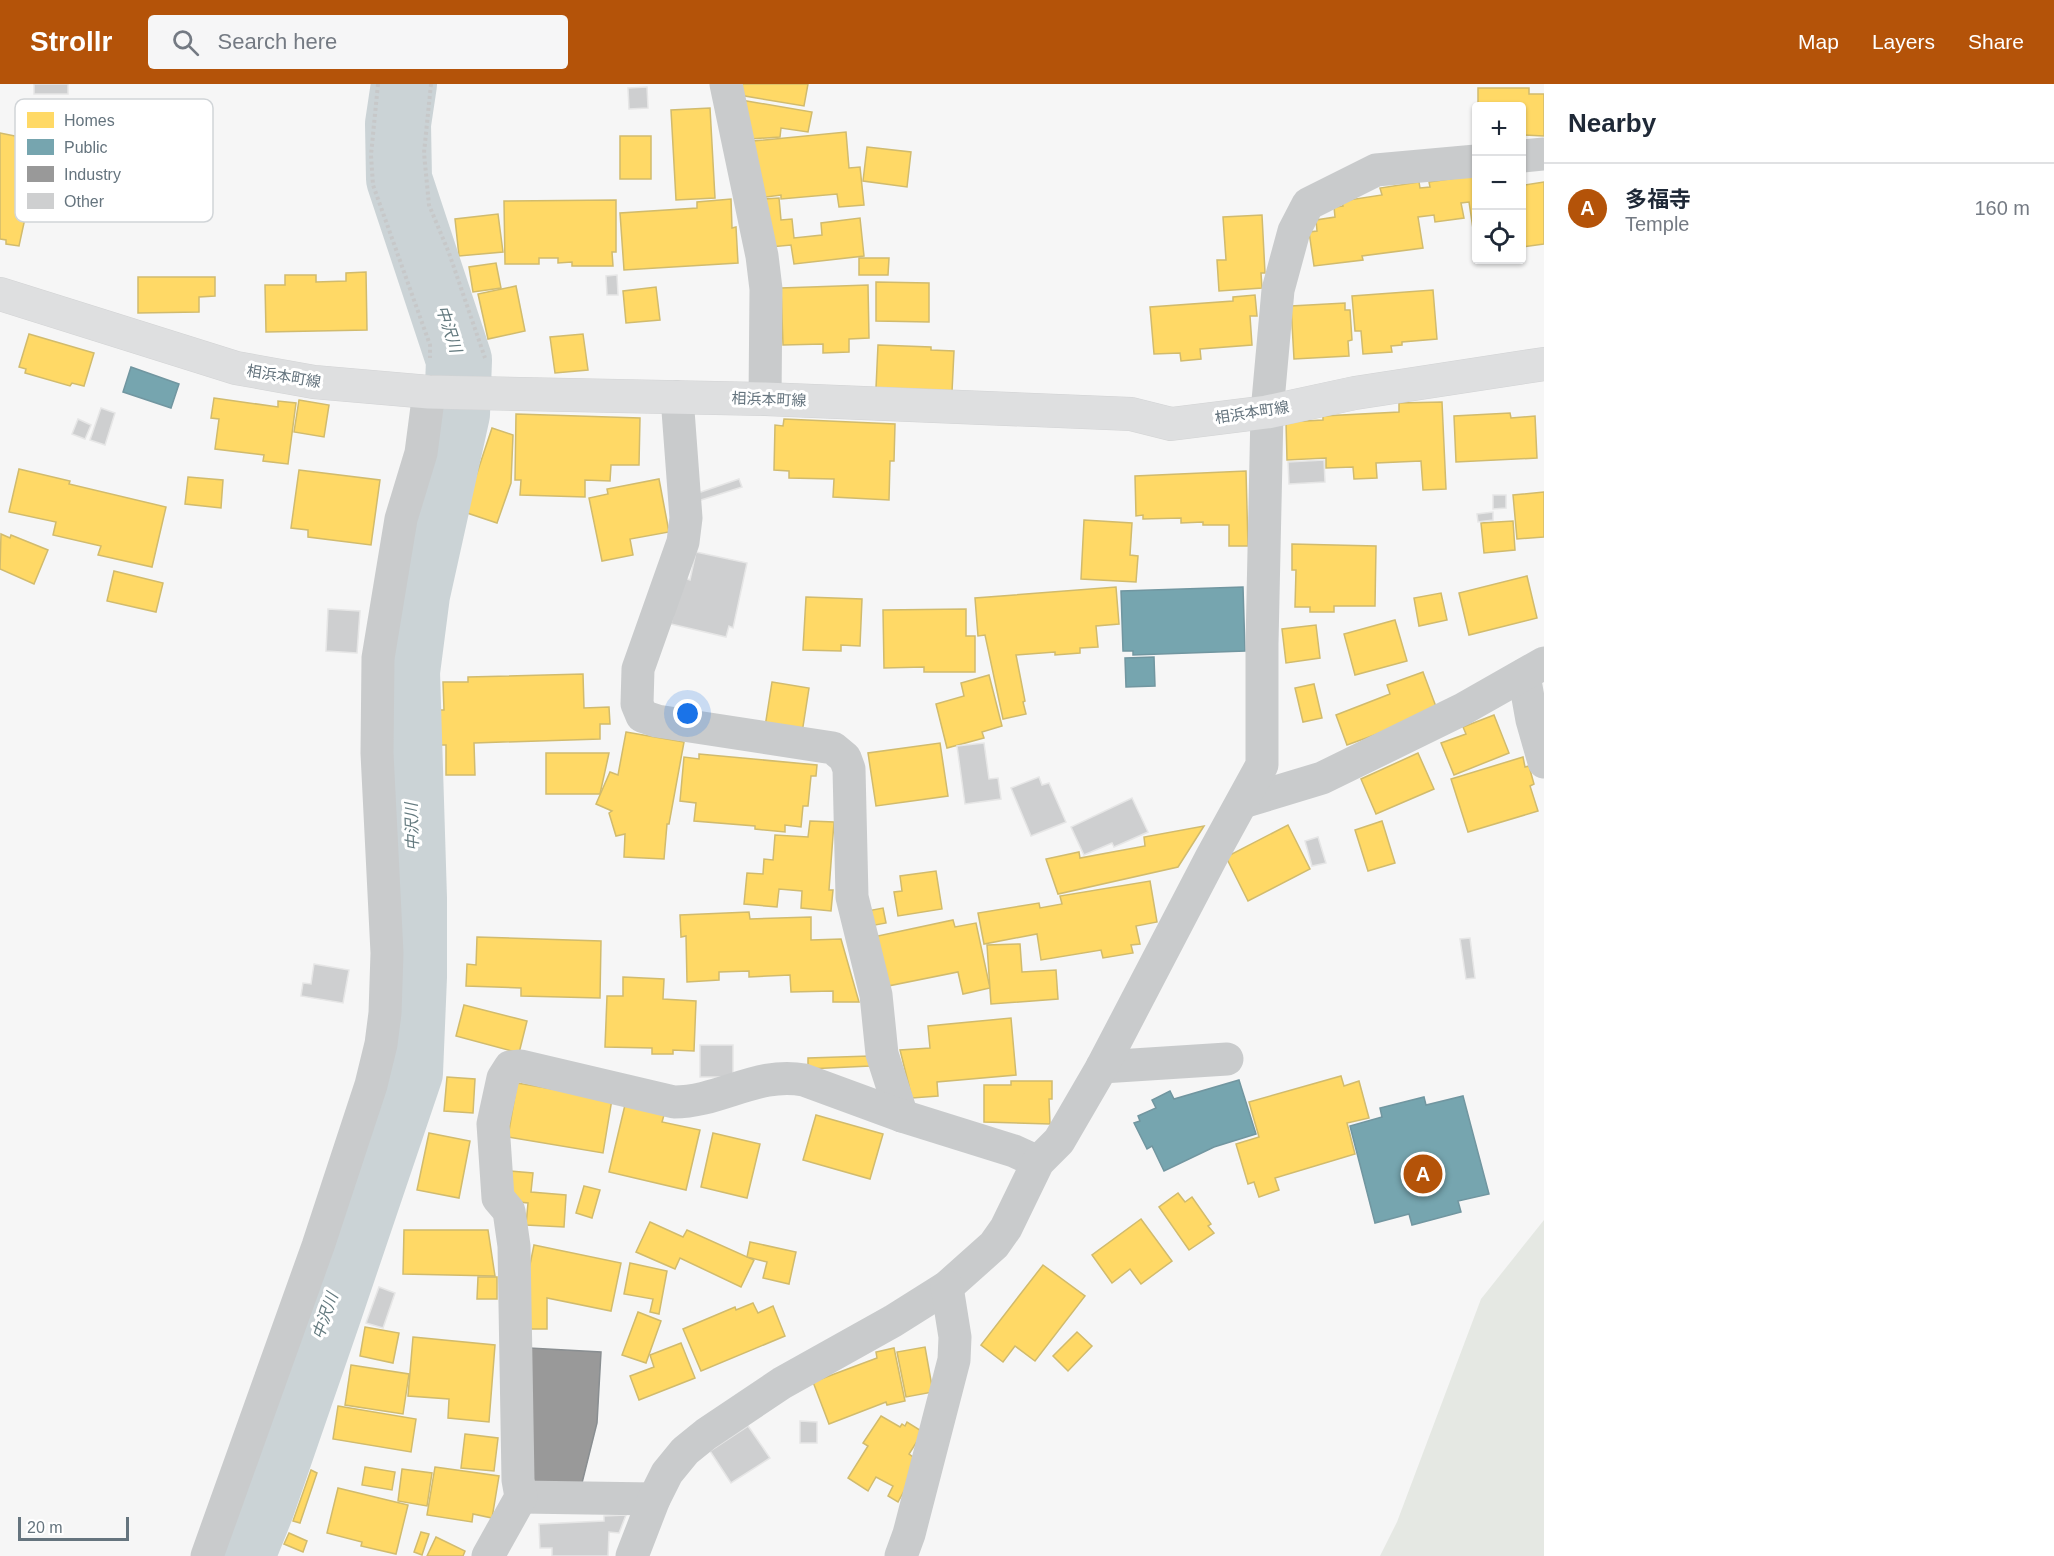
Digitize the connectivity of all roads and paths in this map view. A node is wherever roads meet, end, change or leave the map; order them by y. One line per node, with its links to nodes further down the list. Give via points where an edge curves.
1 (378, 84): 9 (path, via 371,155 373,185 430,345)
2 (431, 84): 10 (path, via 424,153 429,205 492,376)
3 (726, 84): 12 (street, via 762,256 766,289)
4 (1544, 154): 5 (street)
5 (1526, 156)
6 (1472, 161): 13 (street, via 1376,170 1308,204 1294,231 1278,290)
7 (0, 294): 9 (main road, 相浜本町線, via 236,368 314,382)
8 (1544, 364): 13 (main road, 相浜本町線, via 1355,393)
9 (437, 392): 10 (main road, 相浜本町線); 24 (street, via 401,519 378,658 377,753 387,953 381,1044 318,1246)
10 (487, 393): 11 (main road, 相浜本町線)
11 (677, 397): 12 (main road, 相浜本町線); 19 (street, via 686,518 683,542 638,669 637,704 642,716 657,721 833,748 845,758 849,769 852,897 876,995 882,1054)
12 (765, 399): 13 (main road, 相浜本町線, via 1131,414 1172,424)
13 (1267, 412): 16 (street, via 1262,765)
14 (1534, 669): 15 (street, via 1532,720); 16 (street, via 1463,709 1322,778)
15 (1544, 762)
16 (1243, 802): 18 (street)
17 (1227, 1059): 18 (street)
18 (1101, 1067): 20 (street, via 1059,1141)
19 (902, 1116): 20 (street); 22 (street, via 788,1077 771,1078 691,1102 674,1102 521,1065 510,1067 503,1078 493,1124 498,1198 509,1211 514,1246)
20 (1038, 1162): 21 (street, via 994,1245)
21 (947, 1287): 23 (street, via 783,1383 706,1434 667,1473); 27 (street, via 954,1328 954,1360)
22 (521, 1497): 23 (street); 25 (street)
23 (654, 1498): 26 (street)
24 (207, 1556)
25 (488, 1556)
26 (632, 1556)
27 (901, 1556)

